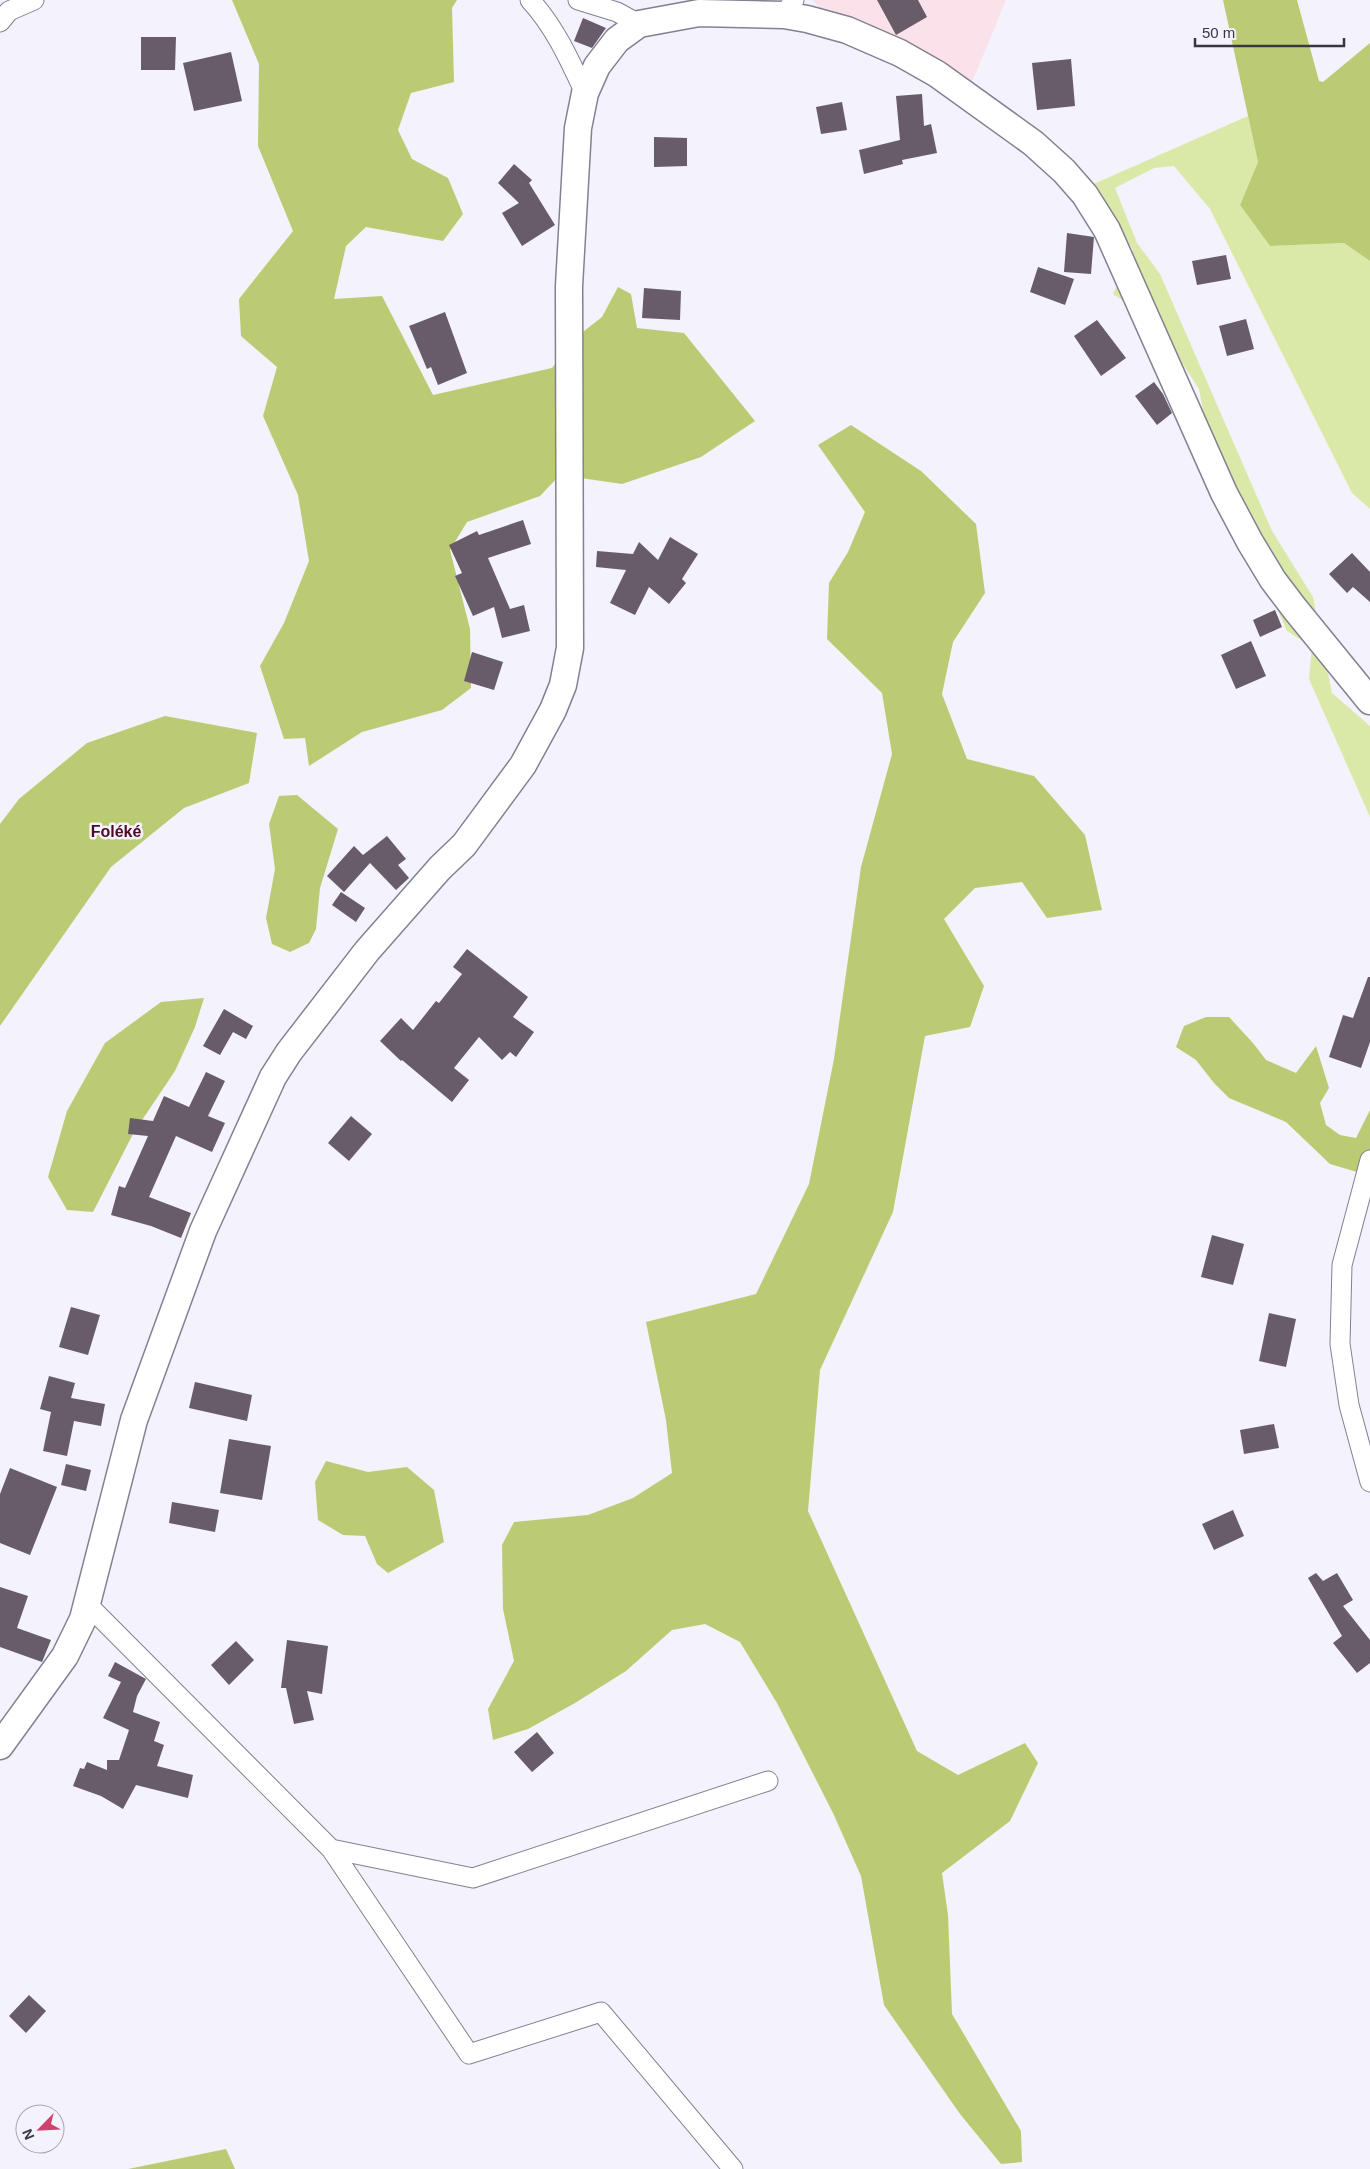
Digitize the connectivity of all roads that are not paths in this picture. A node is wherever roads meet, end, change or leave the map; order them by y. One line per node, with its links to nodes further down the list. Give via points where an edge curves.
1 (34, 0): 6 (street, via 9,12)
2 (530, 0): 8 (street, via 567,55)
3 (578, 0): 4 (street)
4 (616, 6): 7 (street)
5 (789, 8): 7 (street, via 699,13); 9 (street, via 807,19 847,30 915,61 976,100 1033,143 1085,195 1107,230 1224,493 1250,542 1290,602)
6 (0, 22)
7 (639, 24): 8 (street, via 617,40 598,66)
8 (585, 93): 12 (street, via 578,128 569,286 570,648 563,685 538,739 492,808 464,845 368,951 273,1077 203,1231 134,1420)
9 (1370, 701)
10 (1370, 1160): 11 (street, via 1342,1265 1340,1344 1349,1405)
11 (1370, 1482)
12 (87, 1604): 13 (street, via 65,1656); 15 (street)
13 (0, 1746)
14 (768, 1780): 15 (street, via 473,1878)
15 (331, 1849): 16 (street, via 469,2054 601,2012)
16 (732, 2169)

